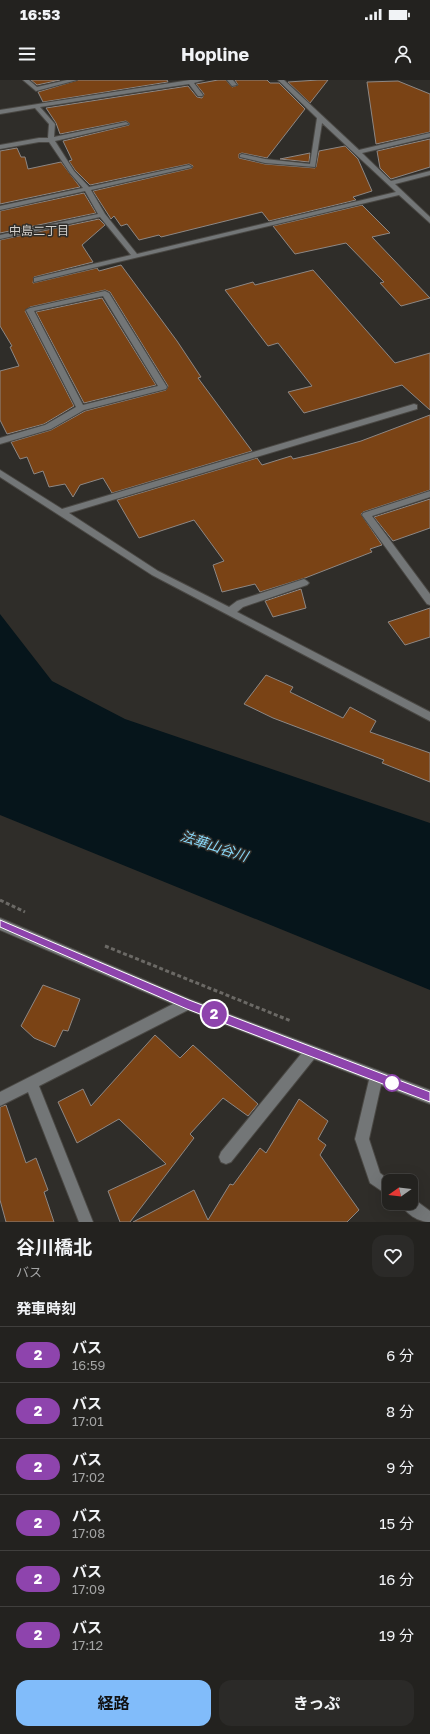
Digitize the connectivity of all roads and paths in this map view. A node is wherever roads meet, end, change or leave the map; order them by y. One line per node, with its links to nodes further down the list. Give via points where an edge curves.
1 (26, 80): 2 (street, via 36,89)
2 (74, 80)
3 (201, 80): 5 (street)
4 (281, 80): 9 (street)
5 (191, 82): 6 (street); 7 (street, via 143,87)
6 (200, 95)
7 (36, 106): 8 (street); 12 (street, via 52,124)
8 (0, 112)
9 (320, 118): 14 (street); 15 (street, via 313,166)
10 (126, 124): 12 (street)
11 (430, 135): 14 (street)
12 (51, 140): 13 (street); 19 (street, via 72,172)
13 (0, 147)
14 (358, 152): 18 (street)
15 (242, 156)
16 (189, 167): 19 (street)
17 (430, 173): 18 (street)
18 (391, 183): 20 (street)
19 (87, 189): 21 (street); 24 (street)
20 (401, 193): 23 (street); 27 (street)
21 (0, 208)
22 (430, 208): 23 (street)
23 (420, 211): 25 (street)
24 (102, 215): 26 (street); 27 (street)
25 (430, 221)
26 (0, 237)
27 (135, 256): 28 (street)
28 (37, 280)
29 (414, 407): 34 (street)
30 (81, 408): 30 (street, via 163,387 105,293 30,310); 31 (street, via 48,427)
31 (0, 441)
32 (0, 473): 34 (street)
33 (430, 494): 36 (street, via 366,516)
34 (61, 512): 37 (street, via 155,573)
35 (304, 583): 37 (street, via 240,604)
36 (430, 601)
37 (230, 612): 38 (street)
38 (430, 716)
39 (0, 900): 40 (path)
40 (29, 914)
41 (0, 924): 43 (street)
42 (101, 945): 44 (path)
43 (187, 1004): 45 (street); 47 (street)
44 (295, 1023)
45 (311, 1052): 46 (street); 50 (street)
46 (376, 1077): 48 (street); 51 (street, via 362,1139 375,1178)
47 (31, 1084): 49 (street); 54 (street)
48 (430, 1097)
49 (0, 1099)
50 (226, 1157)
51 (382, 1184)
52 (417, 1210): 53 (street)
53 (430, 1220)
54 (86, 1222)

